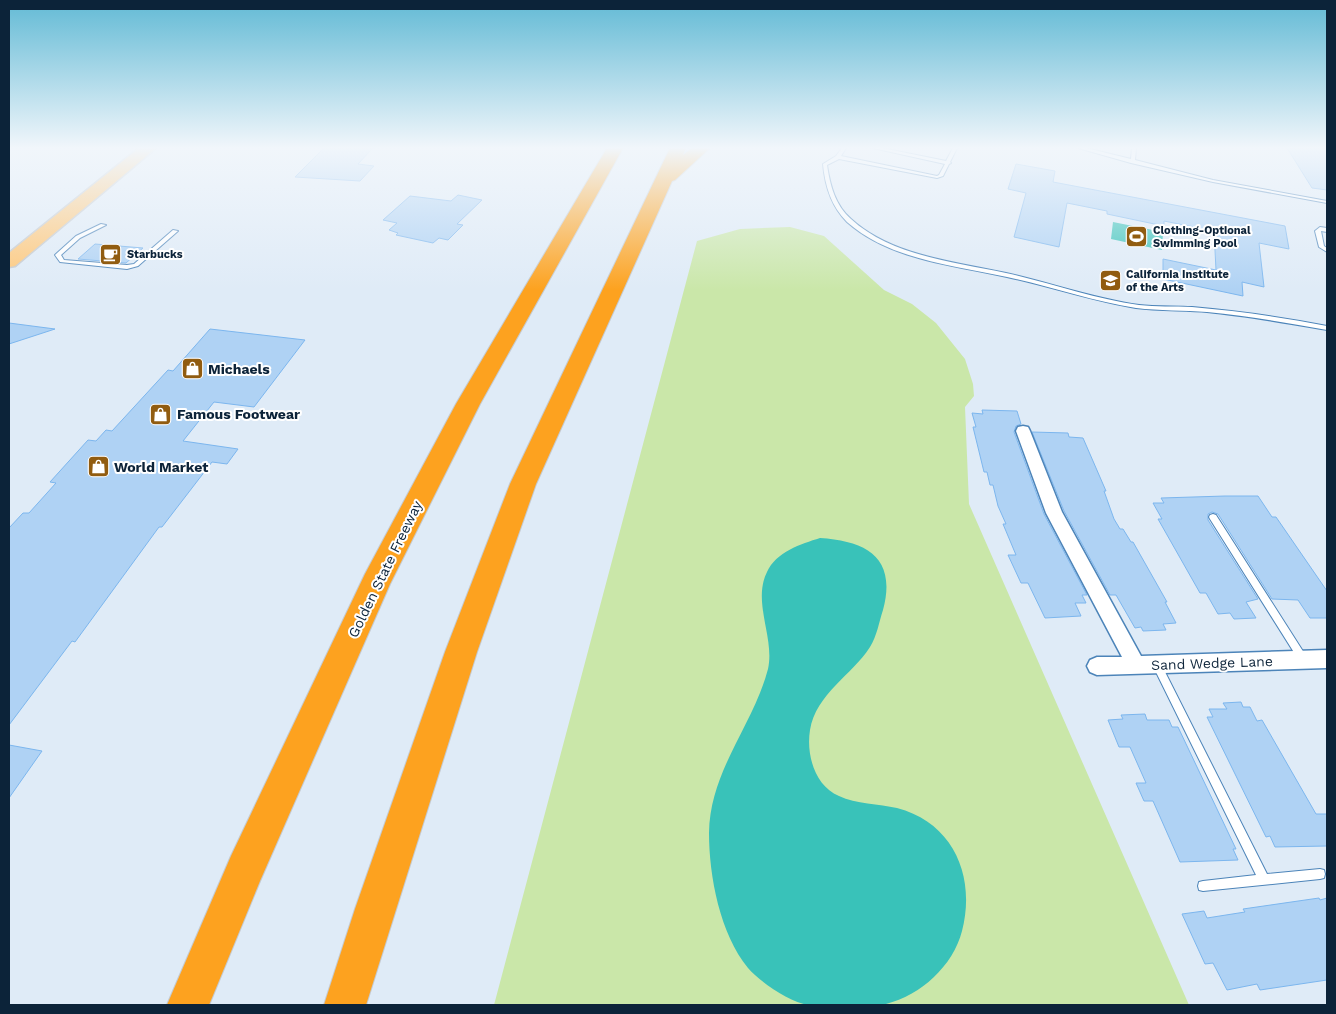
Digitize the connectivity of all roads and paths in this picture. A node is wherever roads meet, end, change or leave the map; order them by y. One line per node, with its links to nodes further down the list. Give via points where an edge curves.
1 (90, 195): 11 (main road)
2 (588, 195): 23 (highway, Golden State Freeway, via 468,404 376,583 245,870)
3 (656, 195): 24 (highway, via 523,484 458,661)
4 (831, 195): 12 (lane, via 835,205 855,226 916,256 1133,306 1192,309)
5 (1292, 195): 6 (lane)
6 (1327, 202)
7 (103, 225): 9 (lane, via 78,238 58,255 62,261 127,268 136,265)
8 (1327, 230): 10 (lane, via 1318,231 1322,247)
9 (176, 231)
10 (1327, 250)
11 (9, 262)
12 (1327, 328)
13 (1023, 431): 18 (street, via 1054,513)
14 (1213, 517): 16 (lane)
15 (1327, 659): 16 (street, Sand Wedge Lane)
16 (1304, 660): 17 (street, Sand Wedge Lane)
17 (1156, 664): 18 (street, Sand Wedge Lane); 21 (lane)
18 (1136, 665): 19 (street, Sand Wedge Lane)
19 (1097, 666)
20 (1320, 874): 21 (lane)
21 (1264, 880): 22 (lane)
22 (1203, 886)
23 (188, 1005)
24 (345, 1005)

